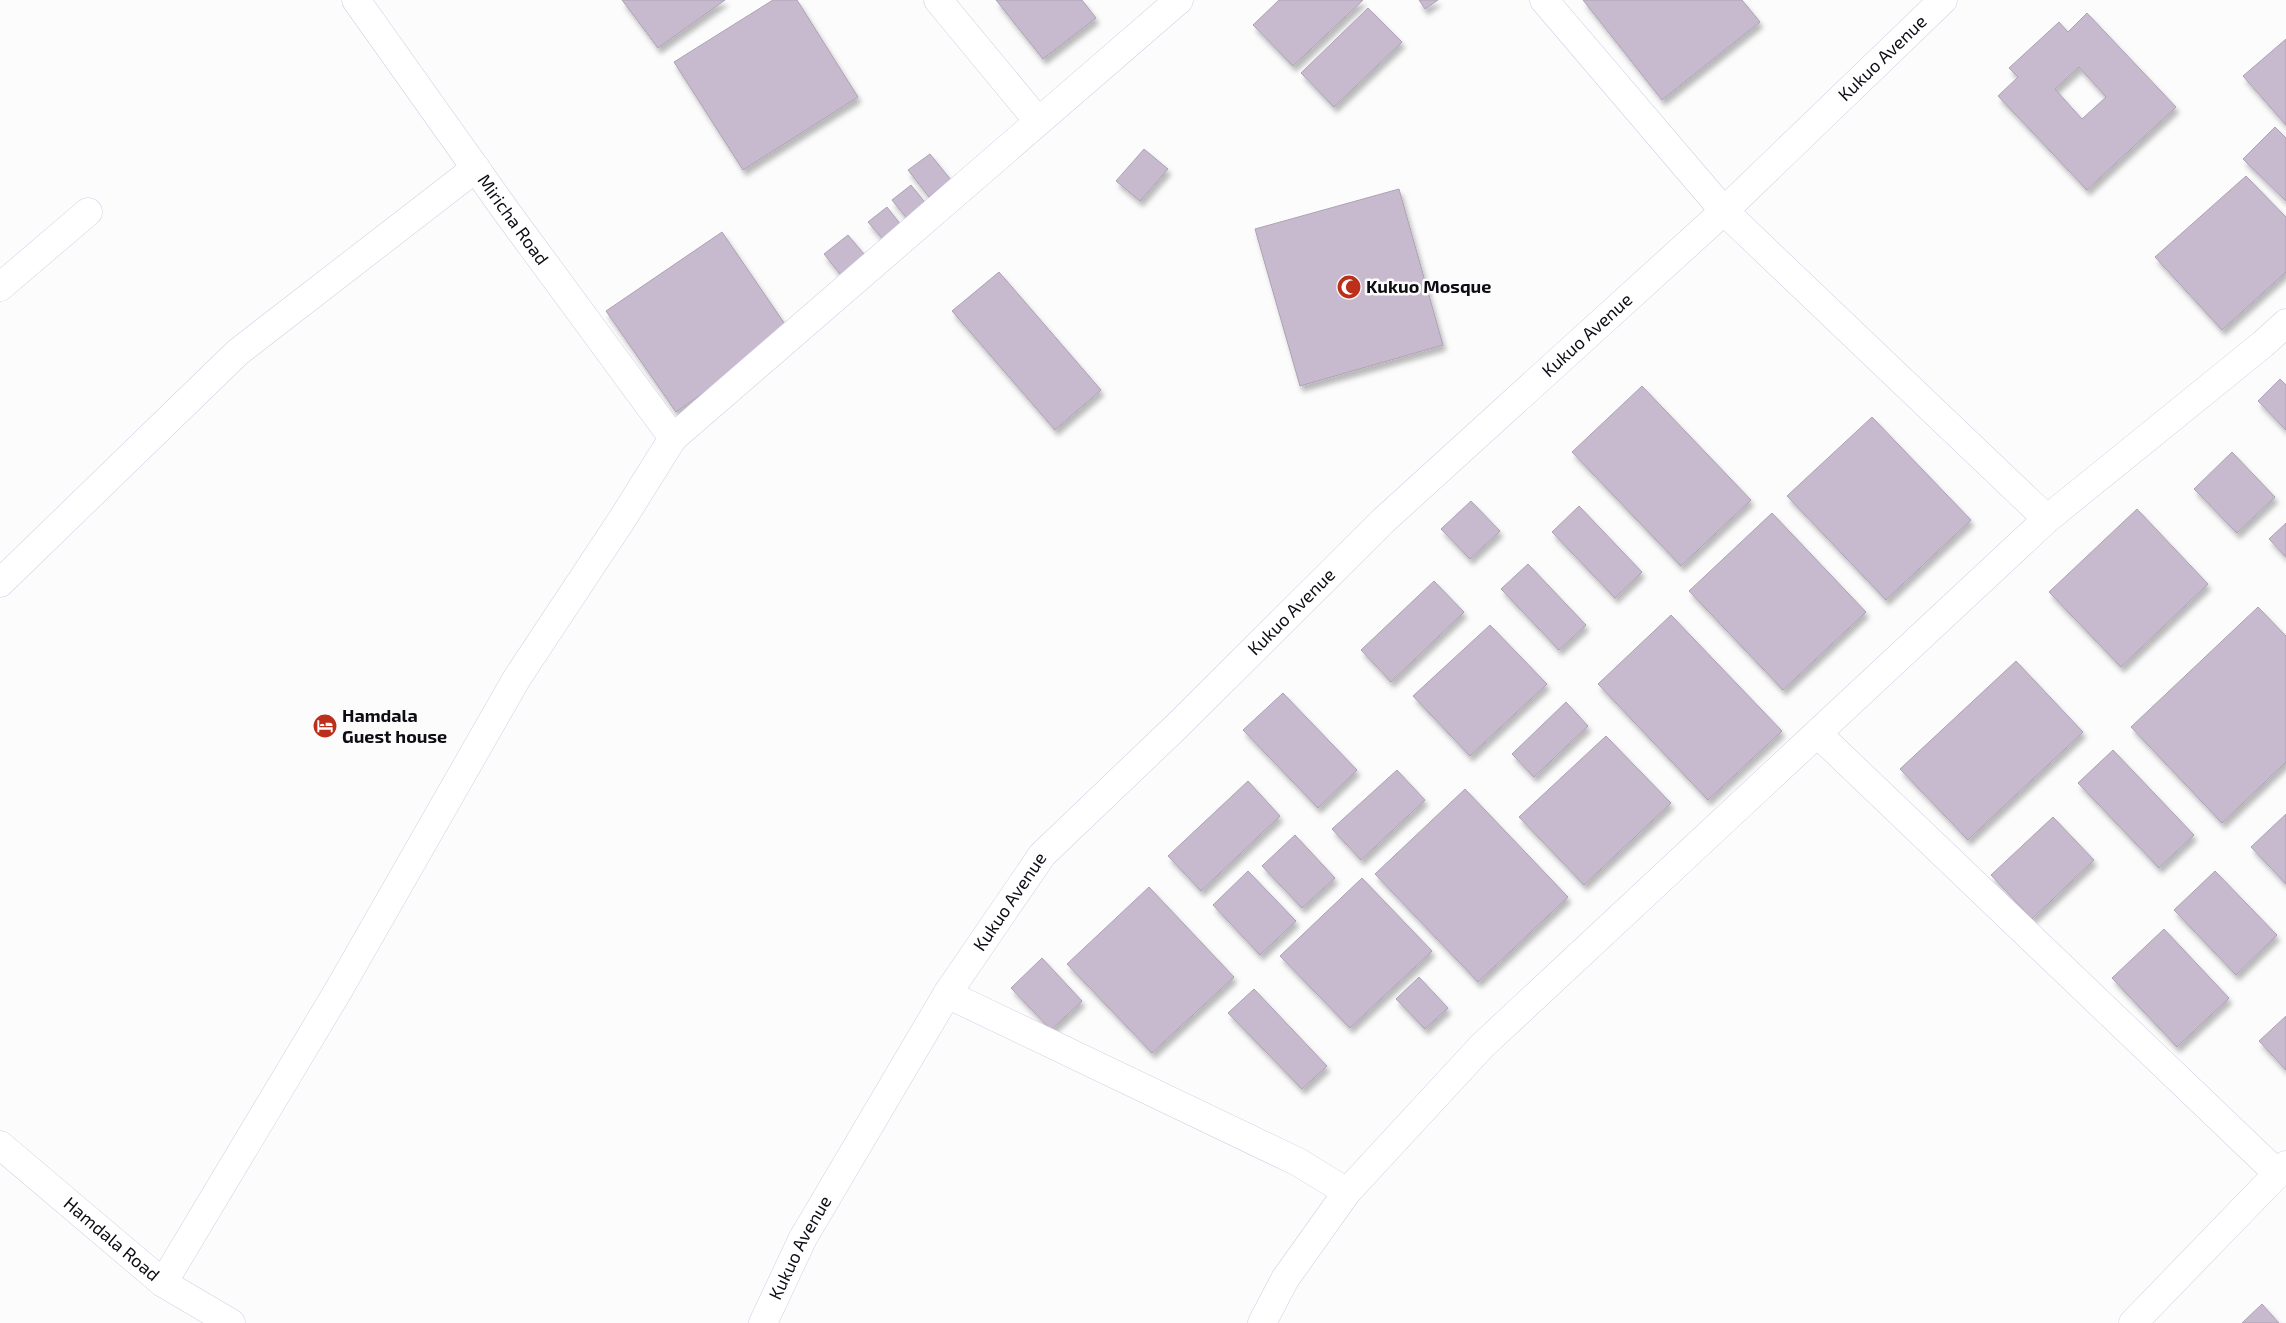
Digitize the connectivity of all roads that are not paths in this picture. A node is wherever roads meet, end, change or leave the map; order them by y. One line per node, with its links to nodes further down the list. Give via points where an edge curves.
1 (356, 0): 7 (street, Miricha Road)
2 (938, 0): 6 (street)
3 (1180, 0): 6 (street)
4 (1544, 0): 8 (street)
5 (1943, 0): 8 (street, Kukuo Avenue)
6 (1038, 121): 12 (street)
7 (476, 168): 12 (street, Miricha Road); 14 (street, via 238,352)
8 (1724, 211): 13 (street); 16 (street, Kukuo Avenue, via 1384,520 1042,856)
9 (88, 212): 10 (street)
10 (0, 287)
11 (2286, 323): 13 (street)
12 (673, 438): 20 (street, via 517,678 338,991)
13 (2047, 519): 15 (street)
14 (0, 583)
15 (1818, 734): 18 (street); 19 (street, via 1482,1046)
16 (947, 994): 19 (street, via 1298,1162); 22 (street, Kukuo Avenue, via 803,1238)
17 (0, 1145): 20 (street, Hamdala Road)
18 (2281, 1169): 24 (street)
19 (1347, 1192): 23 (street, via 1285,1279)
20 (163, 1284): 21 (street, Hamdala Road)
21 (231, 1323)
22 (763, 1323)
23 (1262, 1323)
24 (2133, 1323)

